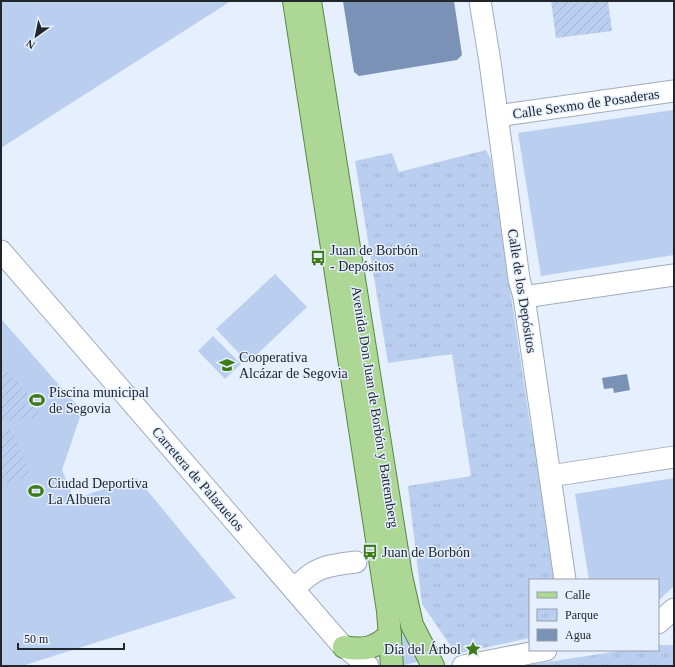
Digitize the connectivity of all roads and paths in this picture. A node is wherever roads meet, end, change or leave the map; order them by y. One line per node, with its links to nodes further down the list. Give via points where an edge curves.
1 (294, 1): 16 (main road, Avenida Don Juan de Borbón y Battemberg)
2 (310, 1): 22 (main road, Avenida Don Juan de Borbón y Battemberg, via 403,583 412,625)
3 (480, 1): 5 (street, Calle de los Depósitos)
4 (674, 91): 5 (street, Calle Sexmo de Posaderas)
5 (497, 116): 8 (street, Calle de los Depósitos, via 519,279)
6 (1, 251): 13 (street, Carretera de Palazuelos)
7 (674, 275): 8 (street)
8 (524, 298): 10 (street, Calle de los Depósitos)
9 (674, 457): 10 (street)
10 (550, 476): 12 (street, Calle de los Depósitos)
11 (356, 562): 13 (street, via 322,567 300,582)
12 (565, 579)
13 (294, 590): 18 (street, Carretera de Palazuelos)
14 (674, 609): 15 (street)
15 (659, 622)
16 (390, 634): 18 (main road, via 381,643); 21 (main road, Avenida Don Juan de Borbón y Battemberg)
17 (542, 651): 19 (street)
18 (345, 652): 20 (street, Carretera de Palazuelos)
19 (493, 663): 23 (street)
20 (368, 666)
21 (392, 666)
22 (433, 666)
23 (463, 666)

